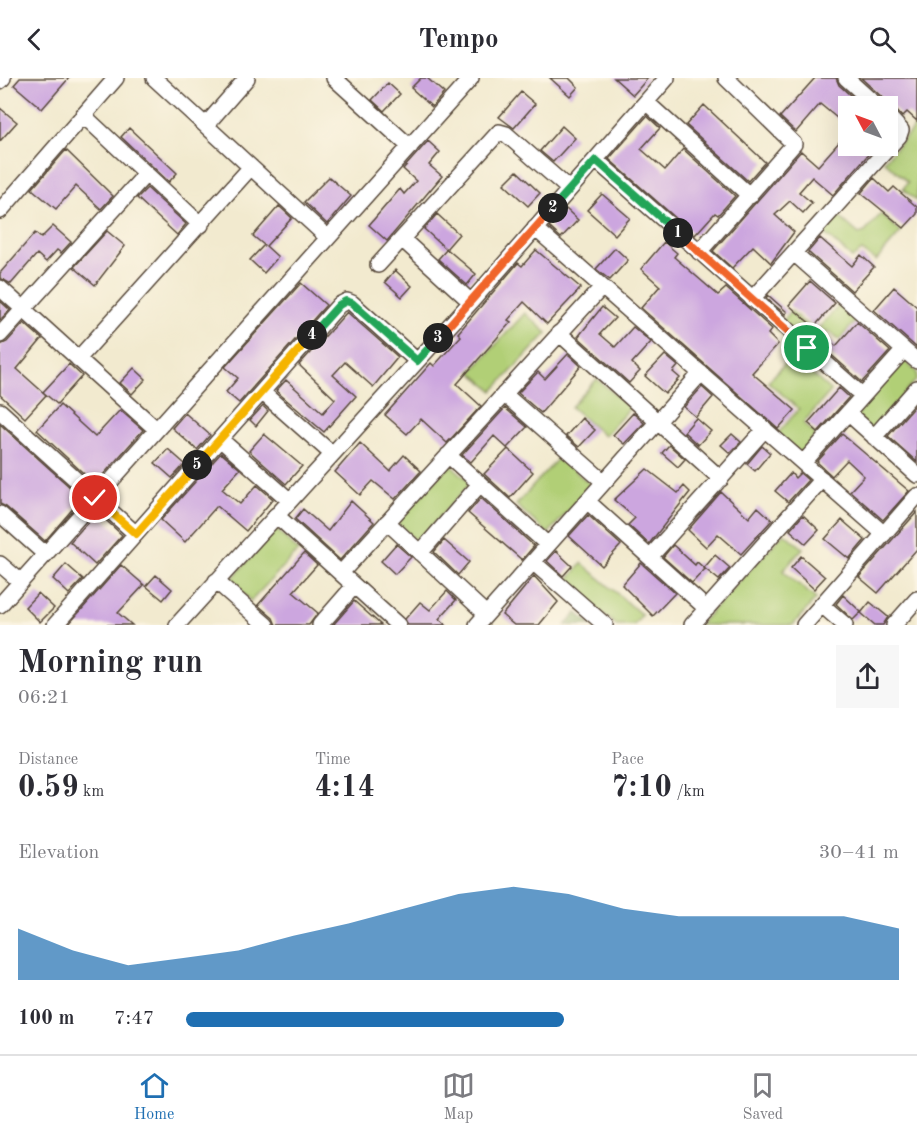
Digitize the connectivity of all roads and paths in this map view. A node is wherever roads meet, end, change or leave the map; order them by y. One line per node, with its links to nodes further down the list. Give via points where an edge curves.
1 (116, 78): 11 (street)
2 (154, 78): 12 (street)
3 (248, 78): 12 (street)
4 (334, 78): 13 (street)
5 (471, 78): 13 (street)
6 (667, 78): 10 (street)
7 (726, 78): 19 (street, via 794,144)
8 (846, 78): 9 (street)
9 (866, 96)
10 (646, 102): 15 (street); 19 (street)
11 (83, 115): 17 (street); 20 (street)
12 (206, 125): 16 (street)
13 (410, 147): 23 (street)
14 (881, 156): 26 (street)
15 (596, 160): 18 (street); 25 (street)
16 (252, 167): 21 (street); 23 (street)
17 (146, 174): 21 (street); 32 (street)
18 (569, 189): 22 (street); 24 (street, via 499,132)
19 (750, 196): 25 (street)
20 (0, 211)
21 (201, 225): 36 (street)
22 (535, 228): 28 (street); 31 (street)
23 (328, 238): 47 (street)
24 (402, 239): 27 (street); 31 (street)
25 (699, 252): 30 (street)
26 (794, 253): 30 (street); 35 (street)
27 (378, 265)
28 (602, 286): 33 (street); 39 (street)
29 (0, 288): 32 (street)
30 (752, 299): 43 (street)
31 (471, 302): 37 (street)
32 (23, 309): 34 (street); 36 (street)
33 (560, 333): 42 (street); 46 (street)
34 (0, 335)
35 (904, 350): 38 (street); 43 (street)
36 (78, 358): 47 (street)
37 (417, 361): 41 (street, via 346,301); 51 (street)
38 (917, 361)
39 (701, 373): 46 (street); 48 (street)
40 (917, 388): 49 (street)
41 (262, 392): 50 (street); 51 (street)
42 (504, 394): 52 (street); 57 (street)
43 (863, 396): 44 (street)
44 (848, 413): 49 (street); 53 (street)
45 (1, 415): 60 (street)
46 (658, 421): 55 (street); 57 (street)
47 (156, 429): 60 (street)
48 (765, 429): 53 (street); 55 (street)
49 (874, 437): 54 (street)
50 (220, 439): 61 (street); 66 (street)
51 (331, 453): 61 (street)
52 (448, 455): 58 (street); 65 (street)
53 (803, 463): 56 (street)
54 (917, 475)
55 (722, 479): 71 (street)
56 (822, 479): 67 (street); 81 (street)
57 (604, 482): 62 (street)
58 (480, 484): 68 (street); 69 (street)
59 (917, 496): 67 (street)
60 (95, 498): 66 (street); 70 (street)
61 (289, 500): 64 (street)
62 (587, 501): 68 (street); 71 (street)
63 (0, 514): 70 (street)
64 (276, 515): 74 (street); 75 (street)
65 (387, 522): 69 (street); 74 (street)
66 (136, 534): 83 (street)
67 (884, 534): 80 (street)
68 (548, 545): 72 (street)
69 (420, 553): 82 (street)
70 (45, 554): 76 (street)
71 (651, 557): 81 (street)
72 (533, 562): 82 (street); 88 (street)
73 (0, 564): 76 (street)
74 (340, 573): 77 (street)
75 (216, 581): 84 (street); 85 (street)
76 (21, 582): 79 (street)
77 (354, 586): 86 (street); 87 (street)
78 (917, 599): 92 (street)
79 (0, 605)
80 (822, 605): 90 (street); 91 (street)
81 (707, 609): 89 (street)
82 (482, 620)
83 (55, 625)
84 (177, 625)
85 (266, 625)
86 (320, 625)
87 (398, 625)
88 (605, 625)
89 (692, 625)
90 (804, 625)
91 (845, 625)
92 (894, 625)

